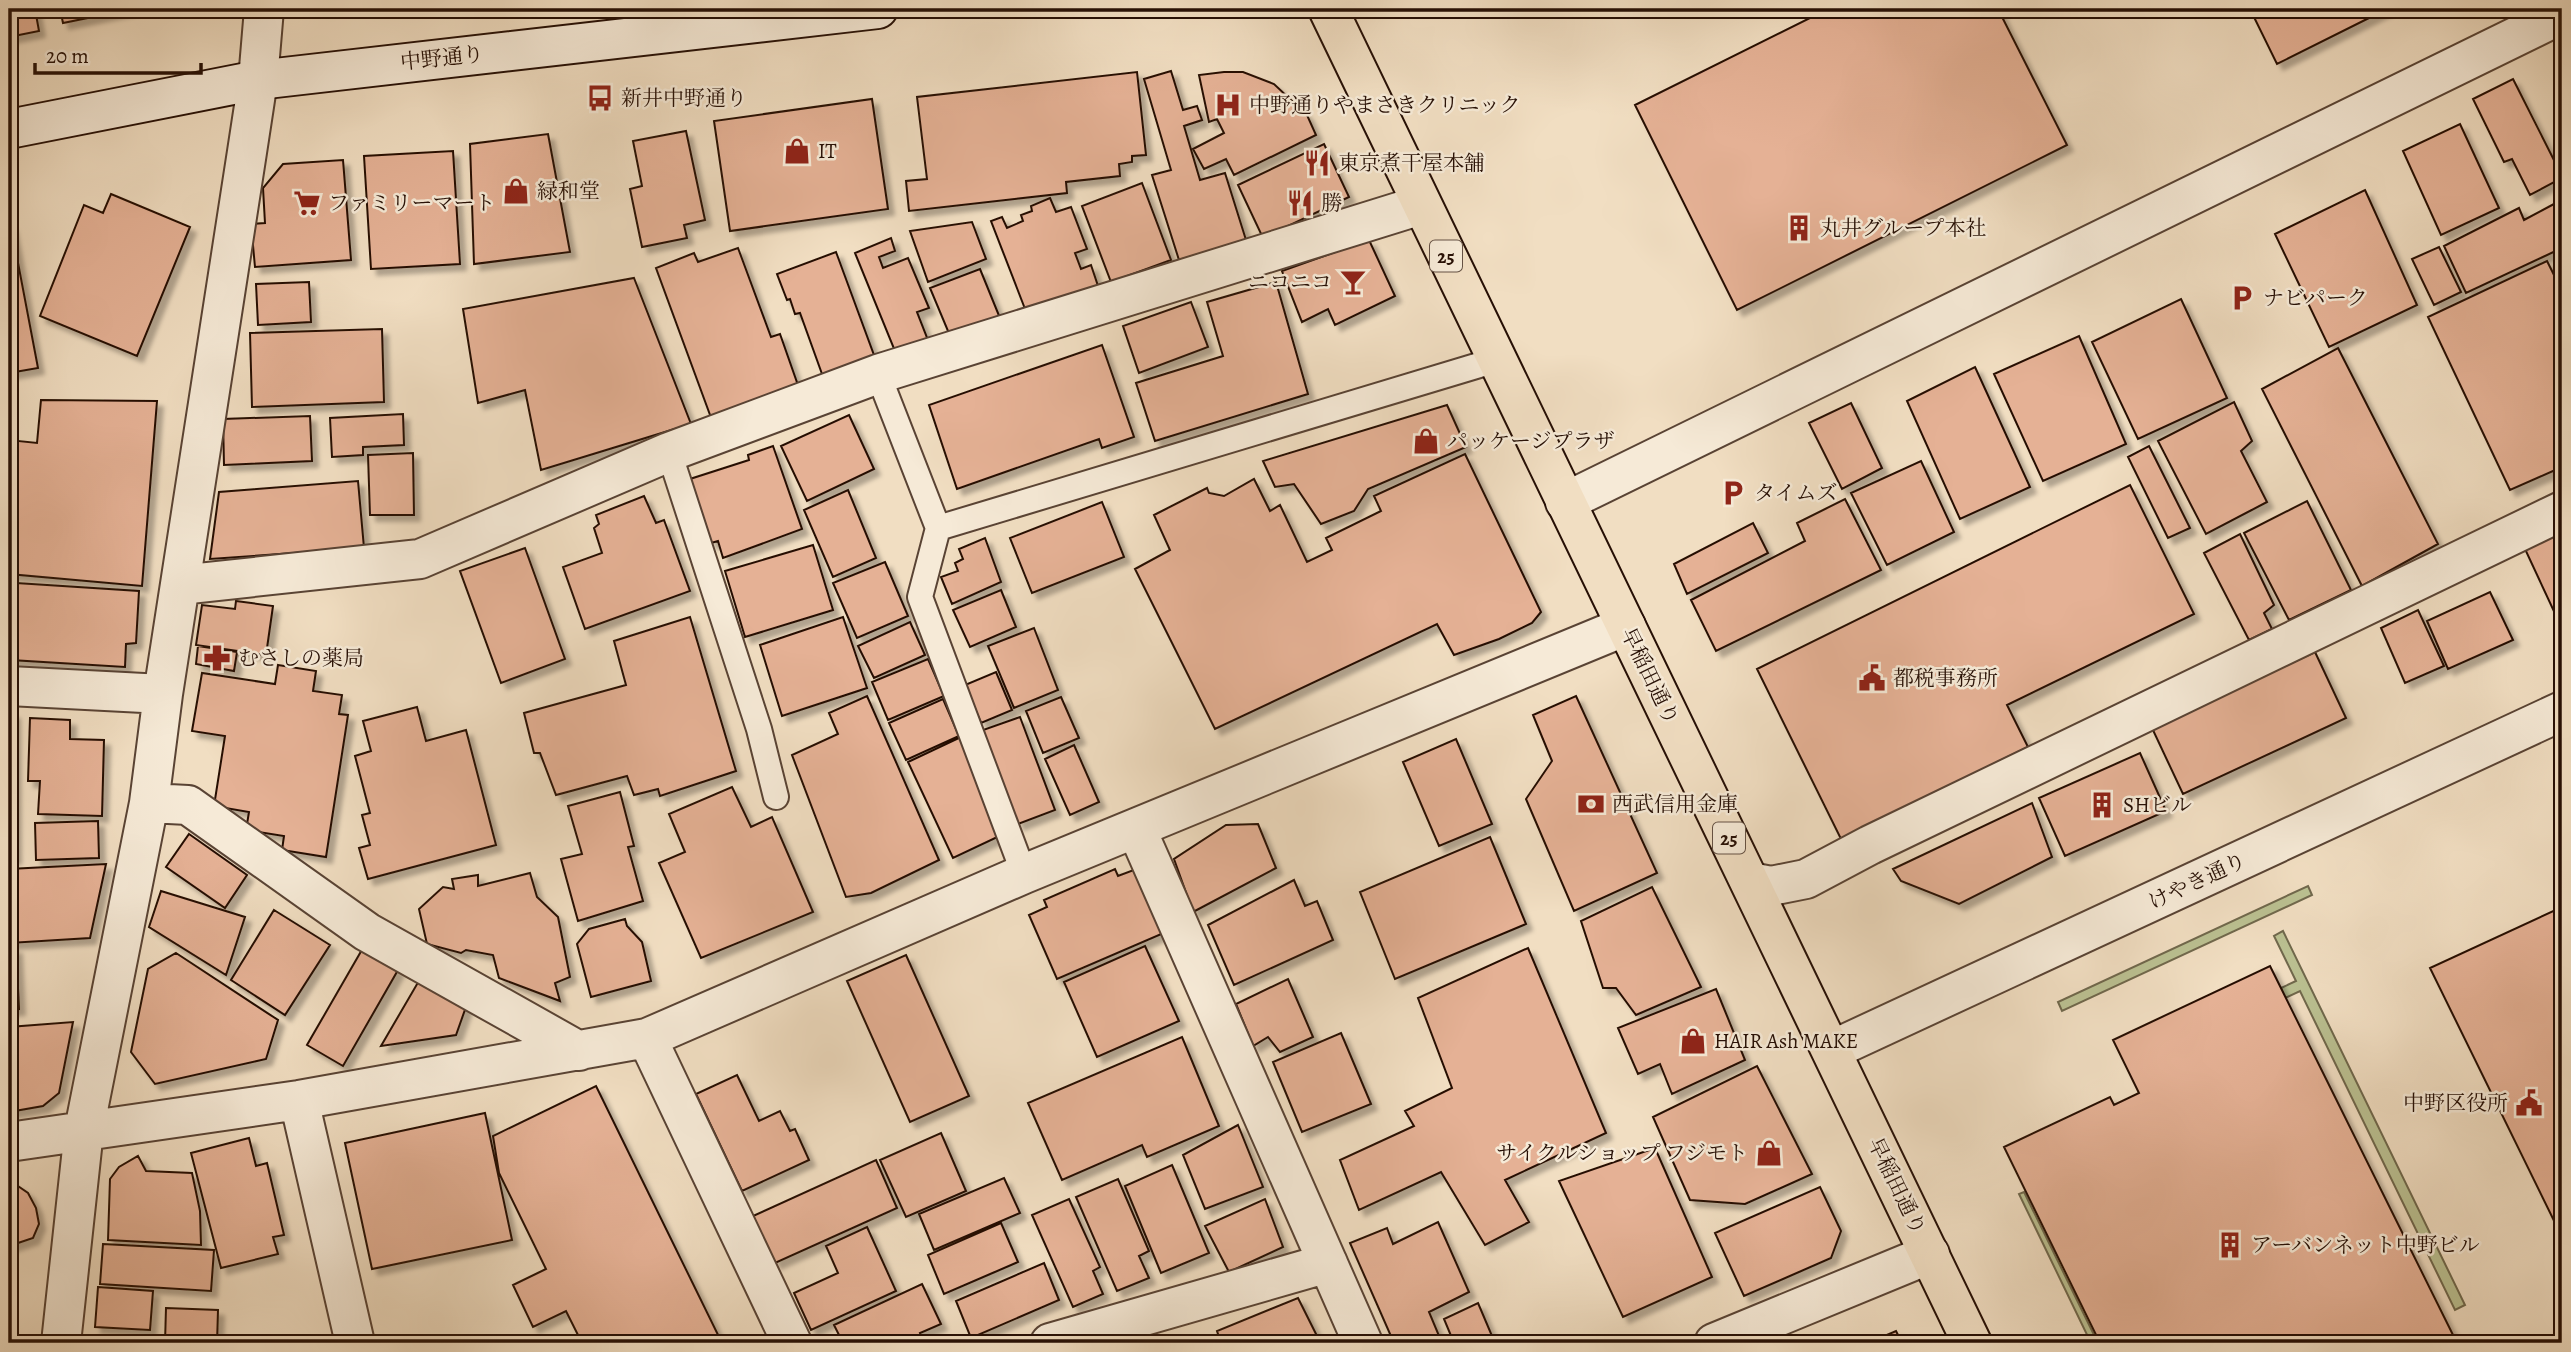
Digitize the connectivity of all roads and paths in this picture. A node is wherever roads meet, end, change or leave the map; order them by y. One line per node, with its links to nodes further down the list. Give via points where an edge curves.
1 (264, 9): 5 (street)
2 (878, 9): 5 (street, 中野通り)
3 (1328, 9): 7 (main road, 早稲田通り / 25)
4 (2562, 14): 11 (street)
5 (258, 79): 6 (street, 中野通り); 14 (street)
6 (9, 129)
7 (1421, 205): 8 (main road, 早稲田通り / 25); 9 (street)
8 (1496, 360): 11 (main road, 早稲田通り / 25); 13 (lane)
9 (877, 374): 10 (street); 13 (lane)
10 (669, 452): 14 (street, via 420,559); 19 (lane, via 759,729)
11 (1565, 502): 15 (main road, 早稲田通り / 25)
12 (2562, 511): 23 (street, via 1806,879 1771,886)
13 (938, 528): 22 (lane, via 920,597)
14 (180, 585): 17 (street)
15 (1626, 626): 21 (street); 23 (main road, 早稲田通り / 25)
16 (9, 686): 17 (street)
17 (163, 694): 20 (street)
18 (2562, 711): 25 (street, けやき通り)
19 (776, 797)
20 (149, 803): 26 (street, via 188,806 367,932); 28 (street)
21 (1136, 828): 22 (street); 31 (street)
22 (1024, 874): 24 (street)
23 (1750, 882): 25 (main road, 早稲田通り / 25)
24 (647, 1038): 26 (street); 34 (street)
25 (1832, 1050): 30 (main road, 早稲田通り / 25)
26 (579, 1051): 27 (street)
27 (299, 1100): 28 (street); 33 (street)
28 (84, 1130): 29 (street); 32 (street)
29 (9, 1142)
30 (1930, 1254): 37 (street); 38 (main road, 早稲田通り / 25)
31 (1328, 1263): 35 (street); 36 (street)
32 (61, 1343)
33 (355, 1343)
34 (792, 1343)
35 (1050, 1343)
36 (1363, 1343)
37 (1714, 1343)
38 (1972, 1343)

